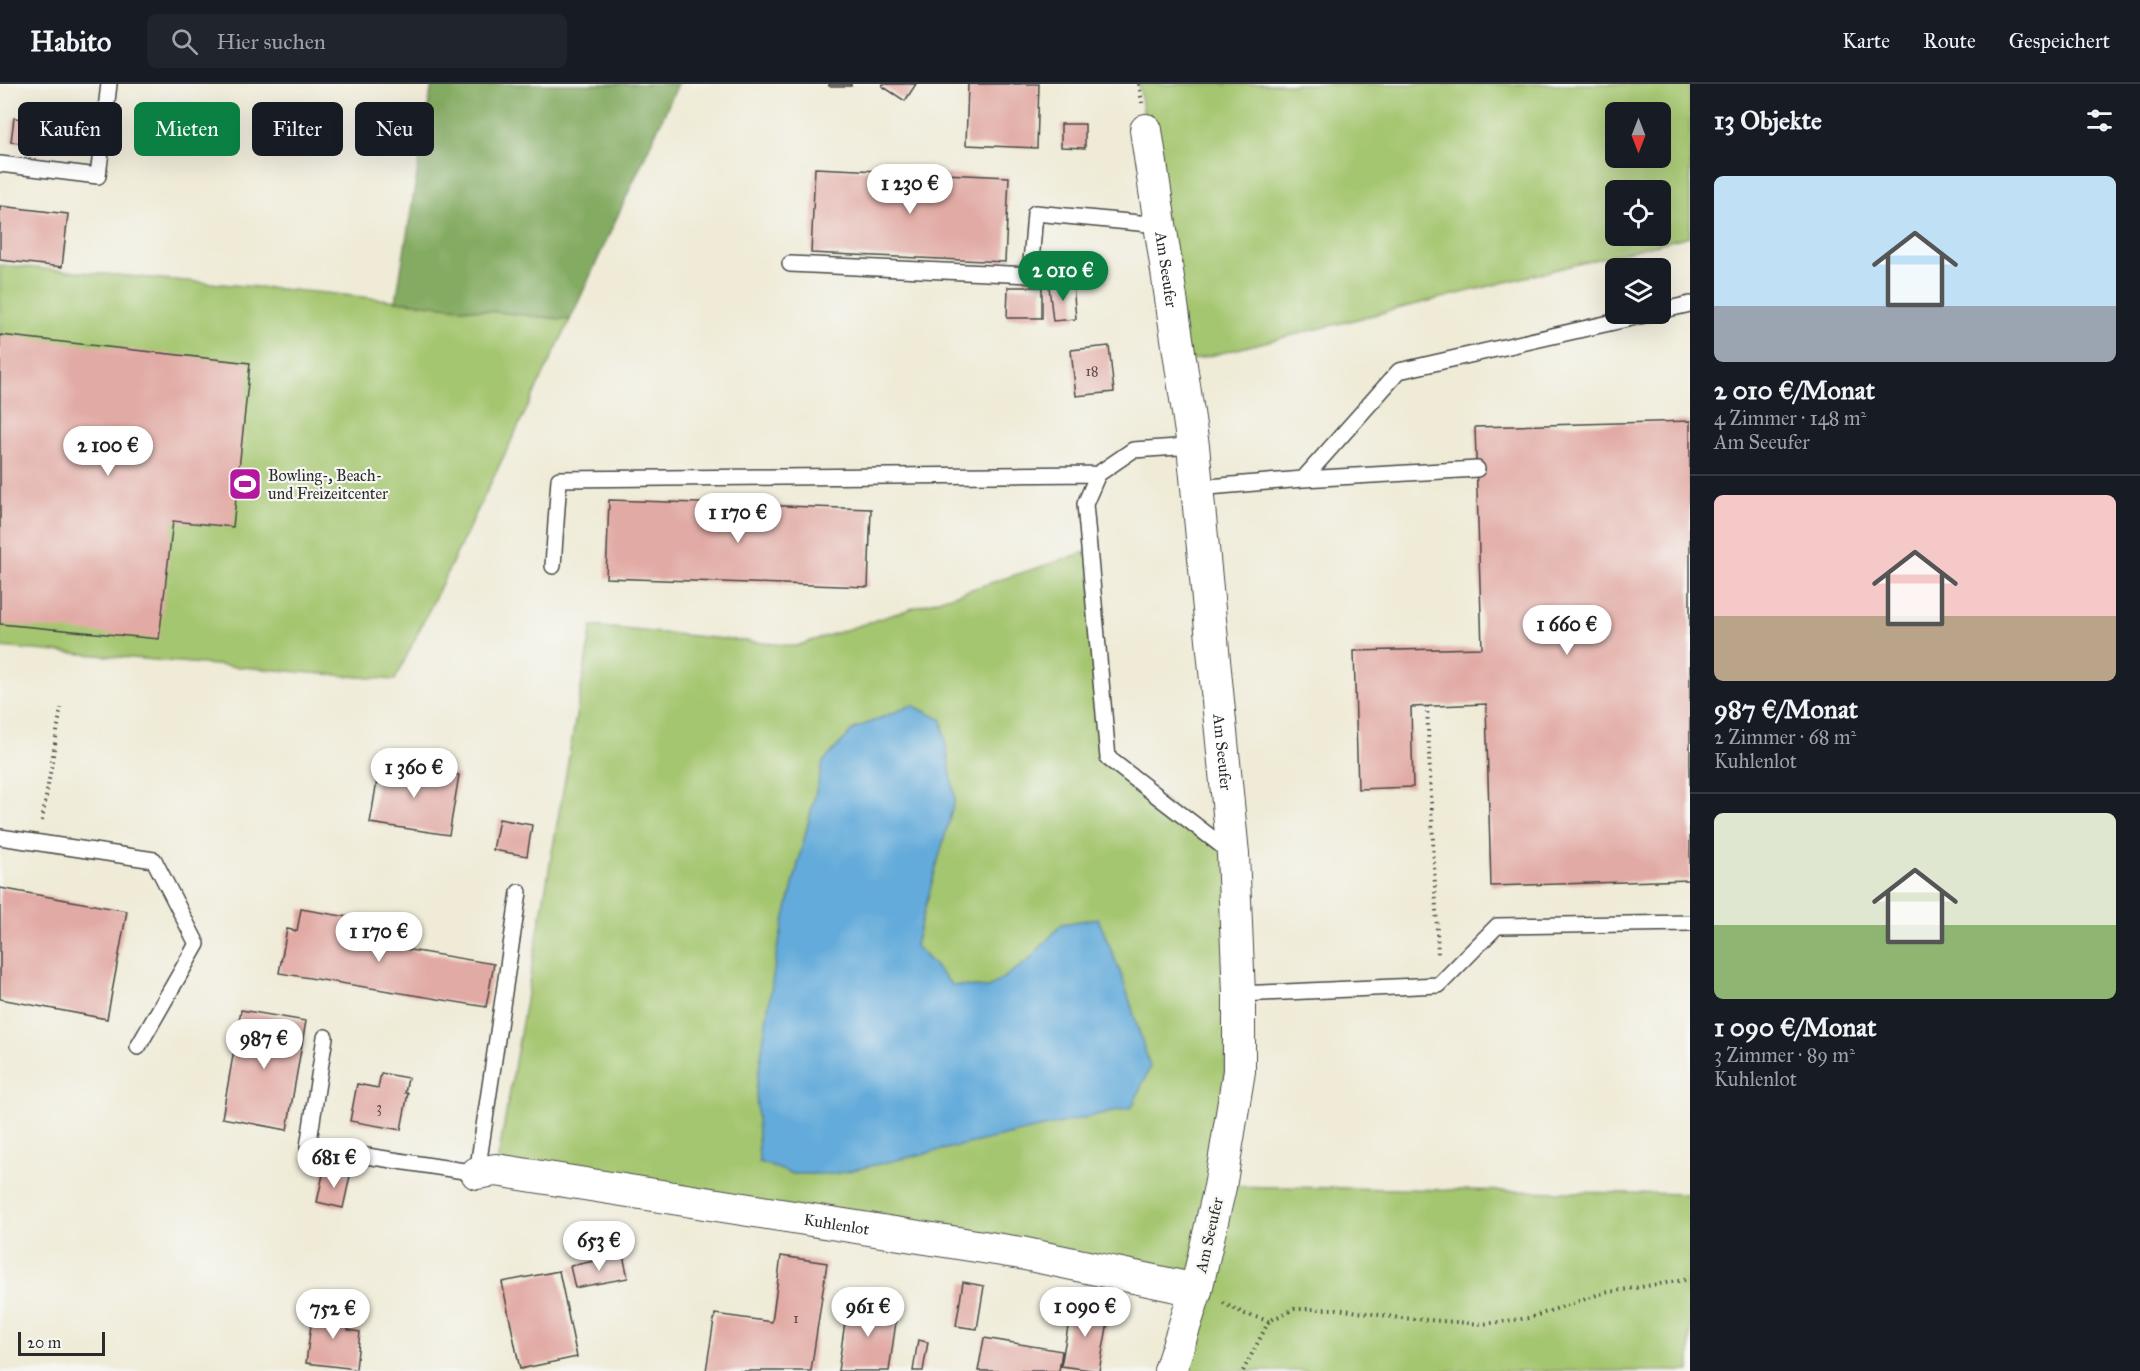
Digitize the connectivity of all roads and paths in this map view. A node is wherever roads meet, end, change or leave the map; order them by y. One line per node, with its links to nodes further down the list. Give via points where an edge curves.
1 (109, 84): 3 (lane, via 98,176)
2 (1146, 130): 4 (street, Am Seeufer)
3 (0, 164)
4 (1160, 225): 5 (lane, via 1035,213 1030,275); 9 (street, Am Seeufer)
5 (790, 264)
6 (1690, 304): 7 (lane)
7 (1671, 308)
8 (1605, 324): 12 (lane, via 1399,371)
9 (1193, 446): 11 (lane, via 1133,450); 13 (street, Am Seeufer)
10 (1477, 469): 12 (lane)
11 (1098, 474): 14 (lane, via 559,479); 19 (lane, via 1085,504 1108,758)
12 (1303, 479): 13 (lane)
13 (1197, 488): 19 (street, Am Seeufer)
14 (553, 566)
15 (1427, 706): 22 (path)
16 (61, 708): 18 (path)
17 (0, 837): 18 (lane)
18 (38, 843): 25 (lane, via 154,860 197,944)
19 (1233, 854): 23 (street, Am Seeufer)
20 (519, 892): 26 (lane)
21 (1690, 922): 22 (lane, via 1497,926)
22 (1439, 985): 23 (lane)
23 (1239, 994): 28 (street, Am Seeufer, via 1239,1071 1221,1187)
24 (325, 1037): 26 (lane, via 308,1147)
25 (138, 1047)
26 (477, 1173): 28 (street, Kuhlenlot, via 496,1170 1009,1251)
27 (1690, 1279): 29 (path, via 1603,1293 1529,1318 1483,1324 1337,1309 1294,1309)
28 (1196, 1290): 29 (path); 30 (street, Am Seeufer)
29 (1269, 1321): 31 (path)
30 (1170, 1371)
31 (1243, 1371)

